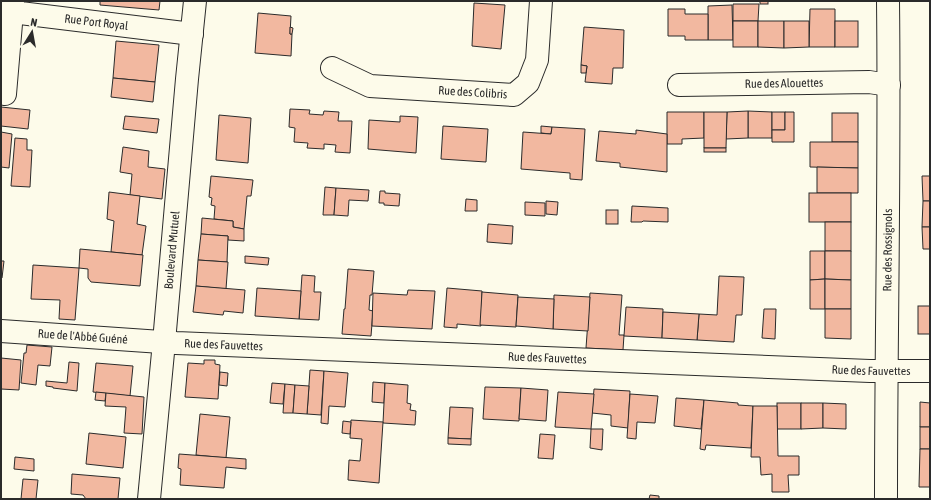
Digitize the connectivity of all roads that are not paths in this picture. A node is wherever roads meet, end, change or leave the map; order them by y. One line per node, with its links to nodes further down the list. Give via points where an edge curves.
1 (195, 1): 5 (street, Boulevard Mutuel)
2 (541, 1): 6 (street, Rue des Colibris, via 537,60 528,84 514,96 370,86)
3 (888, 1): 8 (street, Rue des Rossignols)
4 (12, 7): 5 (street, Rue Port Royal); 9 (street, via 5,94)
5 (192, 34): 11 (street, Boulevard Mutuel)
6 (332, 68)
7 (679, 85): 8 (street, Rue des Alouettes, via 869,82)
8 (889, 85): 12 (street, Rue des Rossignols)
9 (1, 93)
10 (1, 331): 11 (street, Rue de l'Abbé Guéné)
11 (164, 342): 12 (street, Rue des Fauvettes); 14 (street, Boulevard Mutuel)
12 (886, 371): 13 (street, Rue des Fauvettes); 15 (street, Rue des Rossignols)
13 (930, 371)
14 (149, 499)
15 (886, 499)

